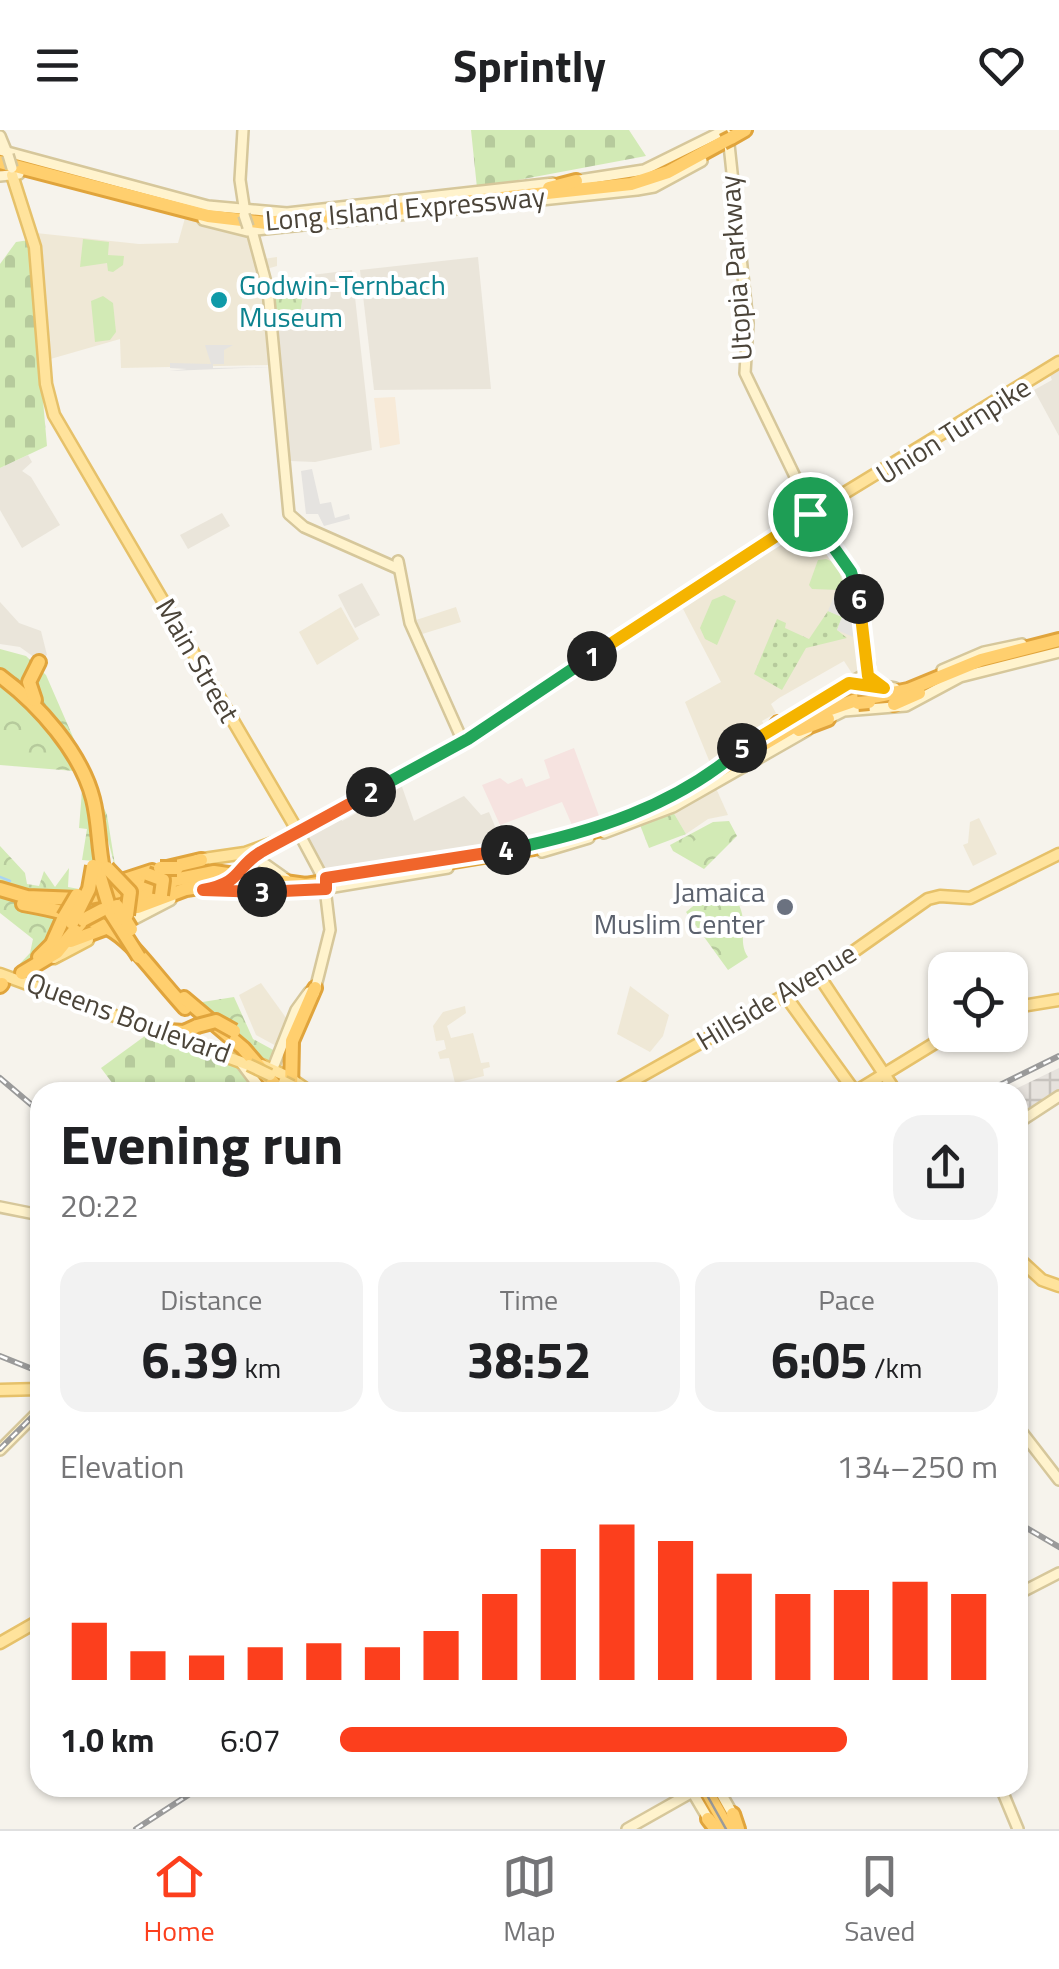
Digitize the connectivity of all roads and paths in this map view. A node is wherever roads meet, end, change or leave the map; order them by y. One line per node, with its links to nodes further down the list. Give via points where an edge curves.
1 (243, 130): 15 (main road, via 240,180)
2 (734, 135): 6 (main road, via 644,170); 8 (highway, Long Island Expressway, via 642,182); 9 (main road, via 683,175 654,187); 17 (main road, Utopia Parkway, via 746,378); 17 (main road, Utopia Parkway, via 746,386)
3 (0, 137): 4 (main road, Main Street)
4 (5, 161): 5 (main road); 5 (main road, via 27,174); 7 (highway, Long Island Expressway); 33 (main road, Main Street, via 31,233 47,406)
5 (65, 176): 7 (highway); 13 (main road); 13 (main road)
6 (576, 181): 8 (highway); 10 (main road)
7 (107, 187): 11 (highway, Long Island Expressway)
8 (532, 194): 9 (highway); 12 (highway, Long Island Expressway)
9 (578, 196): 14 (main road)
10 (399, 200): 12 (highway); 15 (main road)
11 (164, 202): 12 (highway, Long Island Expressway, via 266,219); 13 (highway)
12 (434, 205): 14 (highway)
13 (206, 213): 15 (main road); 15 (main road)
14 (380, 218): 15 (main road)
15 (248, 223): 29 (main road, via 266,291 290,516 399,570 412,627)
16 (1059, 364): 17 (main road, Union Turnpike)
17 (813, 516): 24 (main road, Utopia Parkway, via 850,576); 29 (main road, Union Turnpike)
18 (1059, 639): 20 (highway); 24 (main road, via 988,651 906,685)
19 (1059, 652): 25 (main road, via 960,678 906,706)
20 (985, 660): 22 (highway); 24 (highway, via 908,690)
21 (39, 662): 30 (highway, via 30,674 30,692)
22 (952, 675): 24 (highway, via 911,694); 25 (highway)
23 (0, 678): 30 (highway, via 38,710); 32 (highway, via 36,713)
24 (863, 691): 25 (main road); 26 (highway); 26 (main road, via 849,683); 27 (main road); 28 (highway); 31 (highway)
25 (894, 704)
26 (796, 714): 28 (main road)
27 (828, 719): 28 (highway); 39 (main road, via 638,822 551,850)
28 (783, 729): 31 (highway); 44 (highway, via 672,804 598,833); 45 (main road, via 690,786 604,825 505,851)
29 (464, 742): 33 (main road, Union Turnpike)
30 (72, 756): 38 (highway, via 89,786)
31 (748, 757): 36 (highway, via 667,802 558,842 311,884)
32 (82, 780): 38 (highway); 38 (highway)
33 (298, 834): 36 (main road, Union Turnpike); 45 (main road, Main Street)
34 (1059, 855): 37 (main road, Hillside Avenue); 42 (main road, Hillside Avenue)
35 (201, 859): 36 (main road); 43 (main road); 54 (highway)
36 (255, 862): 41 (highway); 45 (main road, via 290,881); 46 (main road, Union Turnpike, bridge); 47 (highway); 54 (highway)
37 (1042, 862): 42 (main road); 51 (main road, Hillside Avenue, via 970,898)
38 (98, 867): 54 (highway, bridge); 54 (highway, bridge); 54 (highway, bridge, via 131,893); 63 (highway, bridge, via 111,913 139,956)
39 (443, 869): 44 (highway); 45 (main road)
40 (153, 871): 41 (highway, bridge); 43 (highway); 50 (highway, bridge); 54 (highway)
41 (183, 871): 52 (highway, via 90,898); 54 (highway)
42 (1032, 871): 51 (main road, Hillside Avenue, via 972,900)
43 (126, 874): 54 (main road)
44 (374, 876): 47 (highway, via 306,888)
45 (322, 881): 48 (main road); 59 (main road, Main Street, via 330,930)
46 (229, 883): 48 (main road); 50 (main road); 53 (highway, via 189,888)
47 (272, 885): 48 (highway)
48 (203, 890): 50 (main road); 54 (main road)
49 (0, 894): 52 (highway); 63 (highway, via 111,926)
50 (167, 894): 53 (highway); 54 (main road); 54 (highway)
51 (941, 897): 57 (main road, Hillside Avenue)
52 (37, 900): 54 (highway); 54 (highway); 63 (highway, via 80,905 107,919 137,944)
53 (149, 904): 54 (highway)
54 (95, 914): 55 (main road); 56 (highway); 56 (highway); 58 (highway); 63 (highway)
55 (85, 941): 56 (main road); 58 (main road)
56 (57, 951): 58 (highway)
57 (819, 976): 60 (main road, Hillside Avenue); 67 (main road)
58 (12, 979): 64 (main road, Queens Boulevard); 66 (main road, Queens Boulevard)
59 (314, 988): 68 (highway); 68 (main road, Main Street, via 296,1010)
60 (785, 995): 69 (main road, Hillside Avenue); 70 (main road)
61 (1059, 999): 62 (main road)
62 (1028, 1003)
63 (190, 1009): 68 (highway); 68 (highway)
64 (168, 1031): 66 (main road, Queens Boulevard); 68 (highway, bridge, via 216,1021 234,1031)
65 (928, 1046): 67 (main road)
66 (219, 1052): 68 (main road, Queens Boulevard)
67 (883, 1072): 71 (main road); 72 (main road)
68 (276, 1080)
69 (631, 1082)
70 (848, 1082)
71 (869, 1082)
72 (889, 1082)
73 (1059, 1096): 74 (main road)
74 (1028, 1116)
75 (0, 1207): 76 (main road)
76 (30, 1213)
77 (1028, 1269): 78 (main road)
78 (1059, 1288)
79 (30, 1388): 80 (main road)
80 (0, 1390)
81 (30, 1420): 83 (main road)
82 (1028, 1440): 84 (main road)
83 (0, 1450)
84 (1059, 1480)
85 (1059, 1573): 86 (main road)
86 (1028, 1589)
87 (30, 1624): 88 (main road)
88 (0, 1641)
89 (683, 1797): 95 (main road)
90 (701, 1797): 94 (highway)
91 (723, 1797): 93 (main road)
92 (1005, 1797): 97 (main road)
93 (733, 1814): 96 (highway)
94 (718, 1827)
95 (627, 1829)
96 (740, 1829)
97 (1018, 1829)

